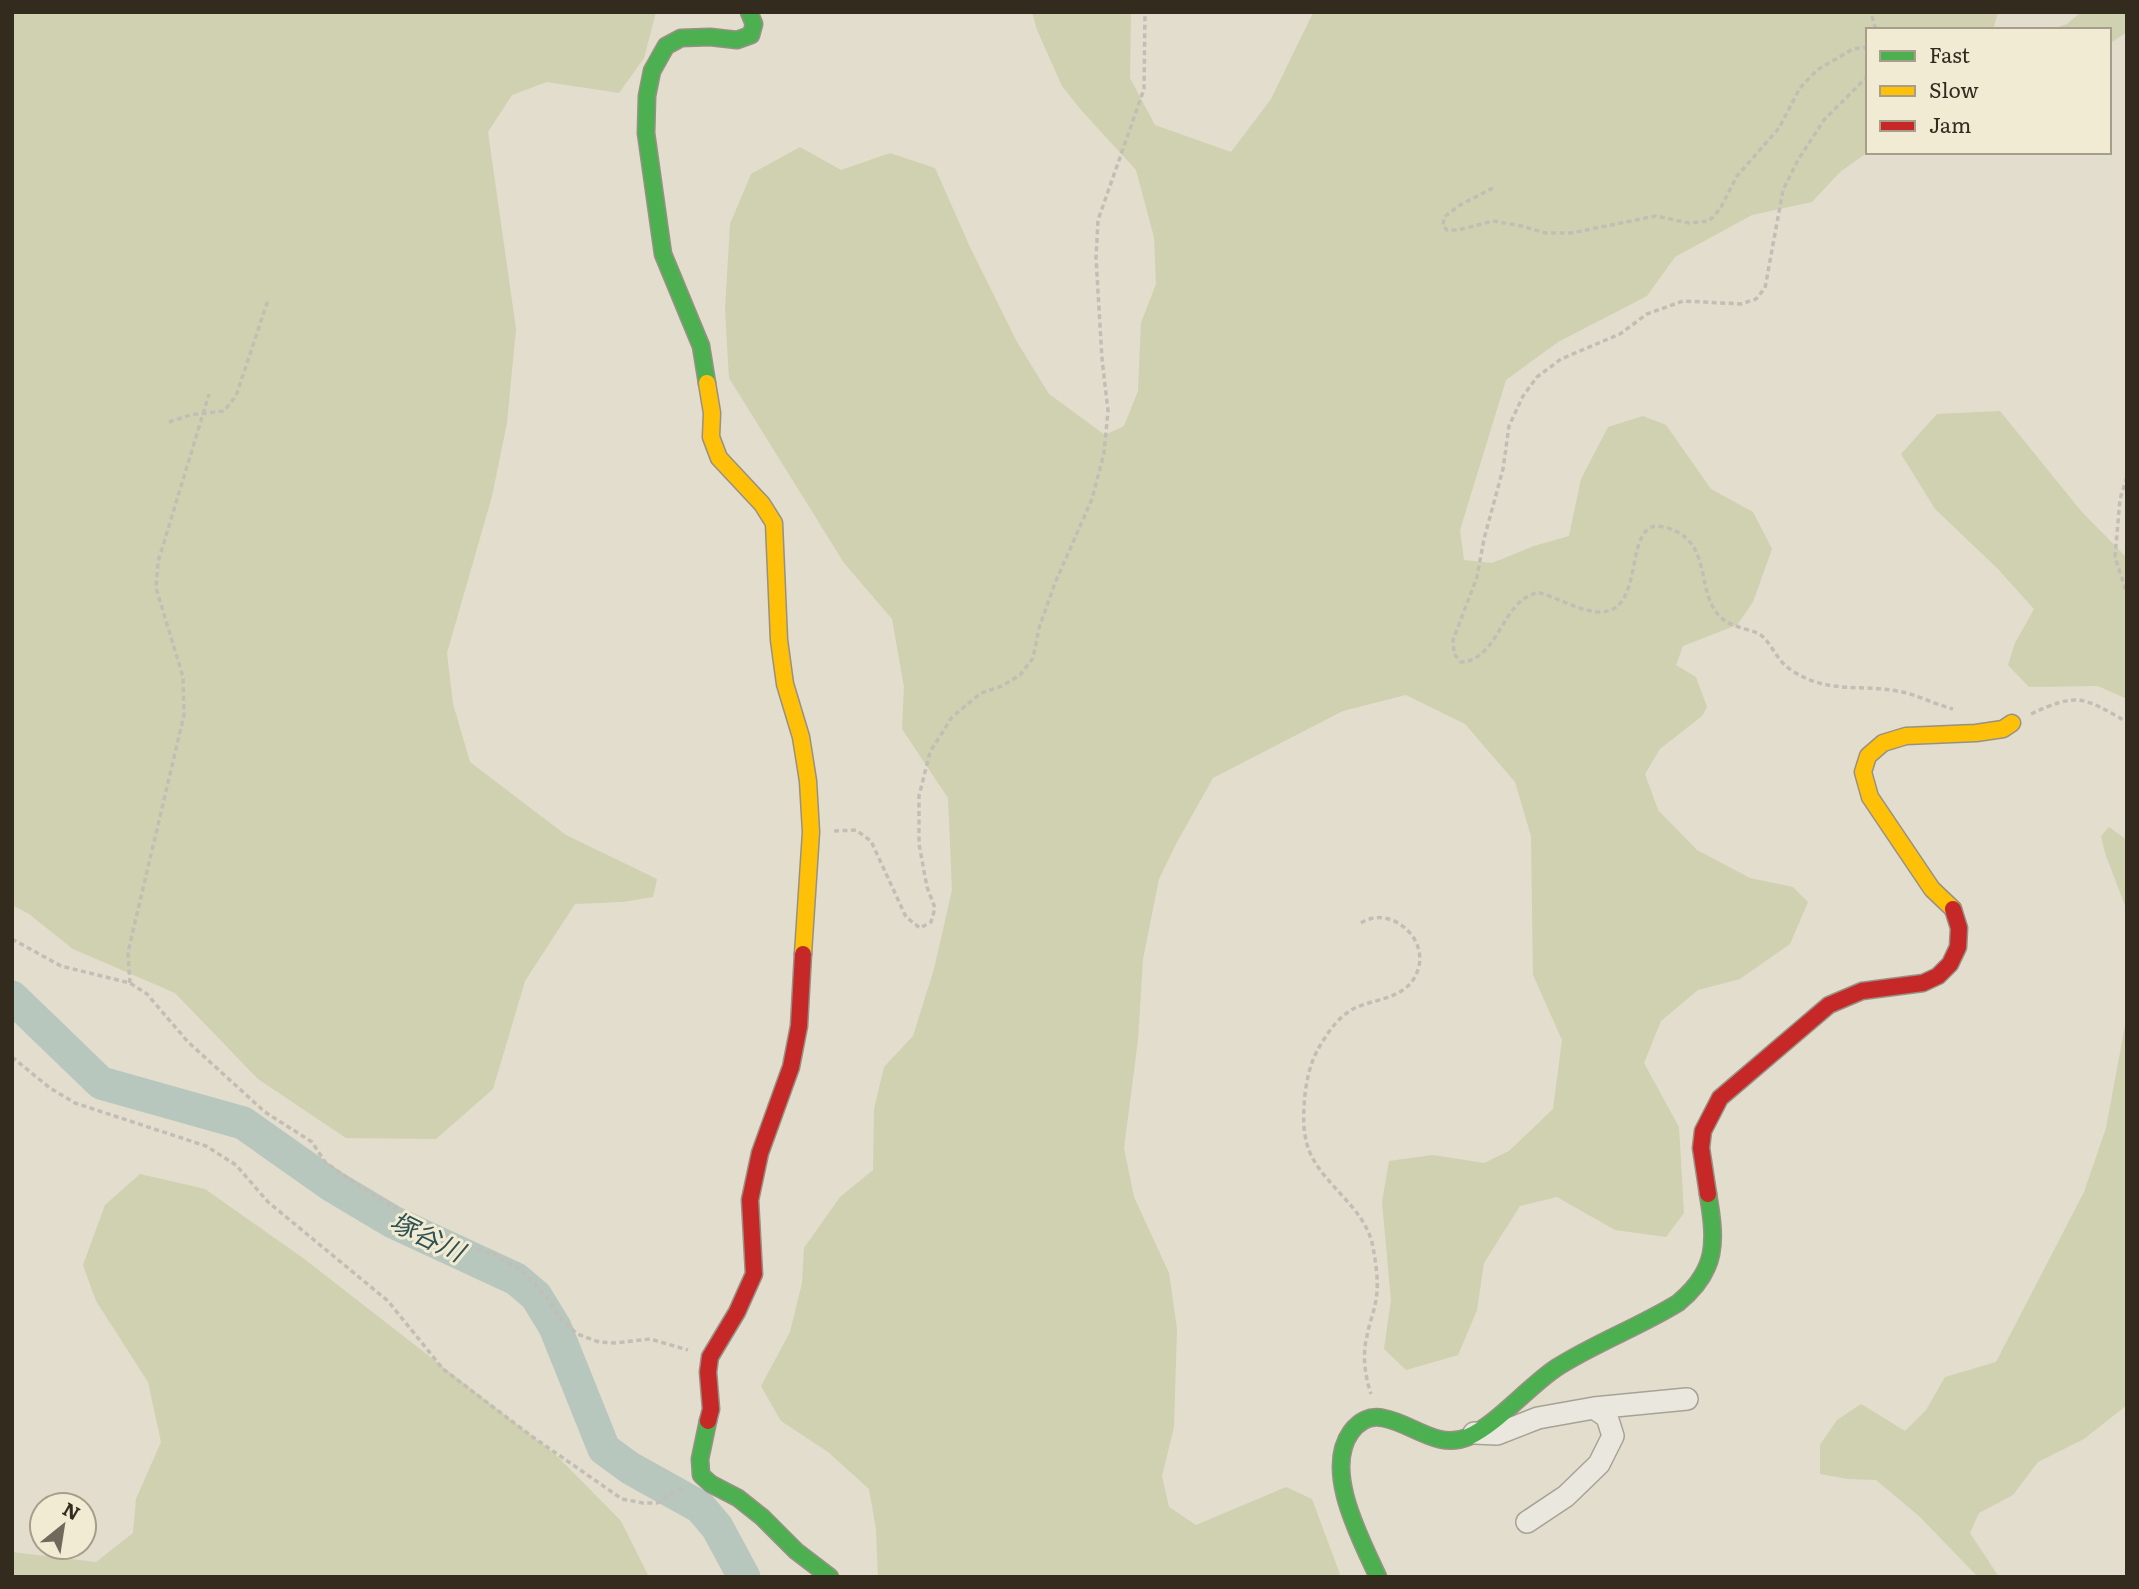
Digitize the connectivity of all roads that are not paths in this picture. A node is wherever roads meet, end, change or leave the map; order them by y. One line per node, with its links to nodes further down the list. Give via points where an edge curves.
1 (748, 12): 7 (street, via 754,24 751,35 737,40 681,38 666,46 652,71 647,96 646,133 663,254 701,346 712,413 710,437 719,458 774,523 779,640 785,684 801,737 811,832 799,1026 750,1200 754,1274 710,1357 711,1409 700,1460 701,1475 754,1510)
2 (2012, 723): 5 (street, via 1976,733 1894,739 1868,756 1863,772 1877,808 1932,889 1953,909 1958,947 1950,964 1923,983 1862,992 1829,1005 1720,1098 1703,1131 1712,1228 1712,1253 1704,1277 1682,1302 1565,1362)
3 (1687, 1399): 4 (street)
4 (1594, 1408): 5 (street, via 1538,1419 1497,1434); 6 (street, via 1607,1417 1613,1436 1599,1464 1566,1496)
5 (1474, 1433): 8 (street, via 1443,1441 1378,1416 1361,1420 1349,1431 1340,1450 1339,1471)
6 (1527, 1522)
7 (830, 1577)
8 (1378, 1577)

